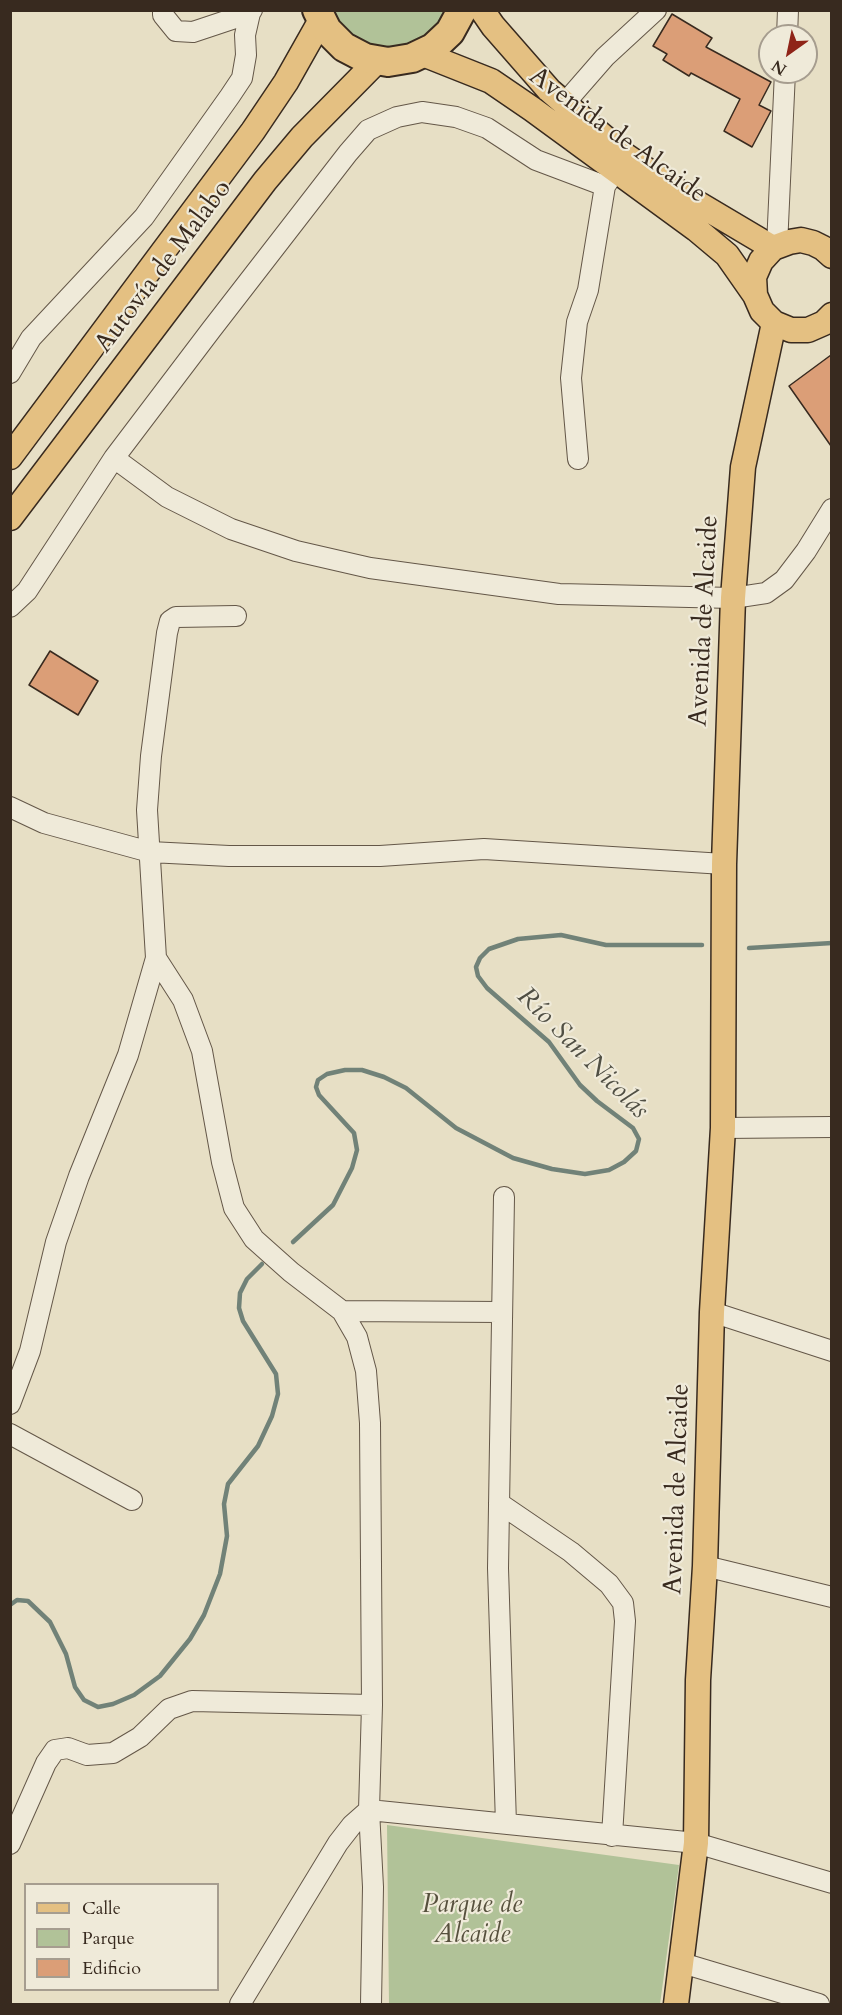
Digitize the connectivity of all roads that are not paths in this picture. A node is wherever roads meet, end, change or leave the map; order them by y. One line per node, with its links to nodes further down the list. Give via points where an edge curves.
1 (163, 10): 5 (street, via 176,31 193,32)
2 (462, 10): 7 (highway, via 450,32)
3 (482, 10): 10 (main road, Avenida de Alcaide, via 524,63)
4 (656, 10): 10 (street, via 605,57)
5 (251, 12): 17 (street, via 242,78 230,96 144,217 31,338)
6 (319, 15): 8 (highway, via 344,47); 18 (main road, Autovía de Malabo, via 286,82 253,131)
7 (423, 54): 8 (highway, via 400,61); 11 (main road, Avenida de Alcaide, via 491,81)
8 (377, 60): 22 (main road, Autovía de Malabo, via 302,137 265,182)
9 (784, 84): 12 (street)
10 (564, 104): 11 (main road, Avenida de Alcaide)
11 (615, 171): 12 (main road, Avenida de Alcaide, via 682,194); 14 (main road, Avenida de Alcaide, via 728,255); 19 (street, via 536,160 487,128 456,117 422,112 397,117 368,130); 20 (street, via 588,290 576,322 571,378)
12 (775, 247): 13 (main road, via 801,240); 14 (main road, via 761,261 754,277)
13 (829, 247)
14 (755, 295): 16 (main road, Avenida de Alcaide, via 762,311)
15 (831, 315): 16 (main road, via 808,330 791,330)
16 (774, 323): 23 (main road, Avenida de Alcaide, via 743,467)
17 (10, 373)
18 (10, 457)
19 (114, 459): 23 (street, via 167,497 231,529 296,551 370,568 559,594); 24 (street, via 27,591)
20 (578, 459)
21 (831, 509): 23 (street, via 784,580 766,593)
22 (10, 518)
23 (734, 598): 28 (main road, Avenida de Alcaide)
24 (10, 607)
25 (236, 616): 27 (street, via 183,616 170,621 151,756 147,810)
26 (10, 807): 27 (street, via 44,823)
27 (150, 852): 28 (street, via 380,856 484,849); 29 (street)
28 (724, 864): 31 (main road, Avenida de Alcaide)
29 (156, 958): 33 (street, via 183,1000 202,1051 234,1208 254,1239); 37 (street, via 128,1055 57,1242 30,1351)
30 (831, 1127): 31 (street)
31 (723, 1128): 35 (main road, Avenida de Alcaide)
32 (504, 1197): 34 (street)
33 (342, 1311): 34 (street); 43 (street, via 357,1337 366,1371 370,1423)
34 (501, 1312): 40 (street)
35 (712, 1312): 36 (street); 41 (main road, Avenida de Alcaide)
36 (831, 1350)
37 (10, 1404)
38 (10, 1434): 39 (street)
39 (132, 1500)
40 (499, 1503): 45 (street); 46 (street, via 586,1565 609,1584 623,1603)
41 (705, 1566): 42 (street); 47 (main road, Avenida de Alcaide, via 698,1680)
42 (831, 1597)
43 (372, 1705): 44 (street); 48 (street, via 192,1701 169,1709 140,1737 113,1753 87,1755 68,1748 55,1750)
44 (369, 1810): 45 (street); 51 (street, via 338,1843); 52 (street, via 373,1887)
45 (506, 1824): 46 (street)
46 (612, 1836): 47 (street)
47 (696, 1843): 49 (street); 50 (main road, Avenida de Alcaide)
48 (10, 1844)
49 (831, 1883)
50 (682, 1964): 53 (main road, Avenida de Alcaide); 54 (street)
51 (240, 2004)
52 (370, 2004)
53 (676, 2004)
54 (819, 2004)

